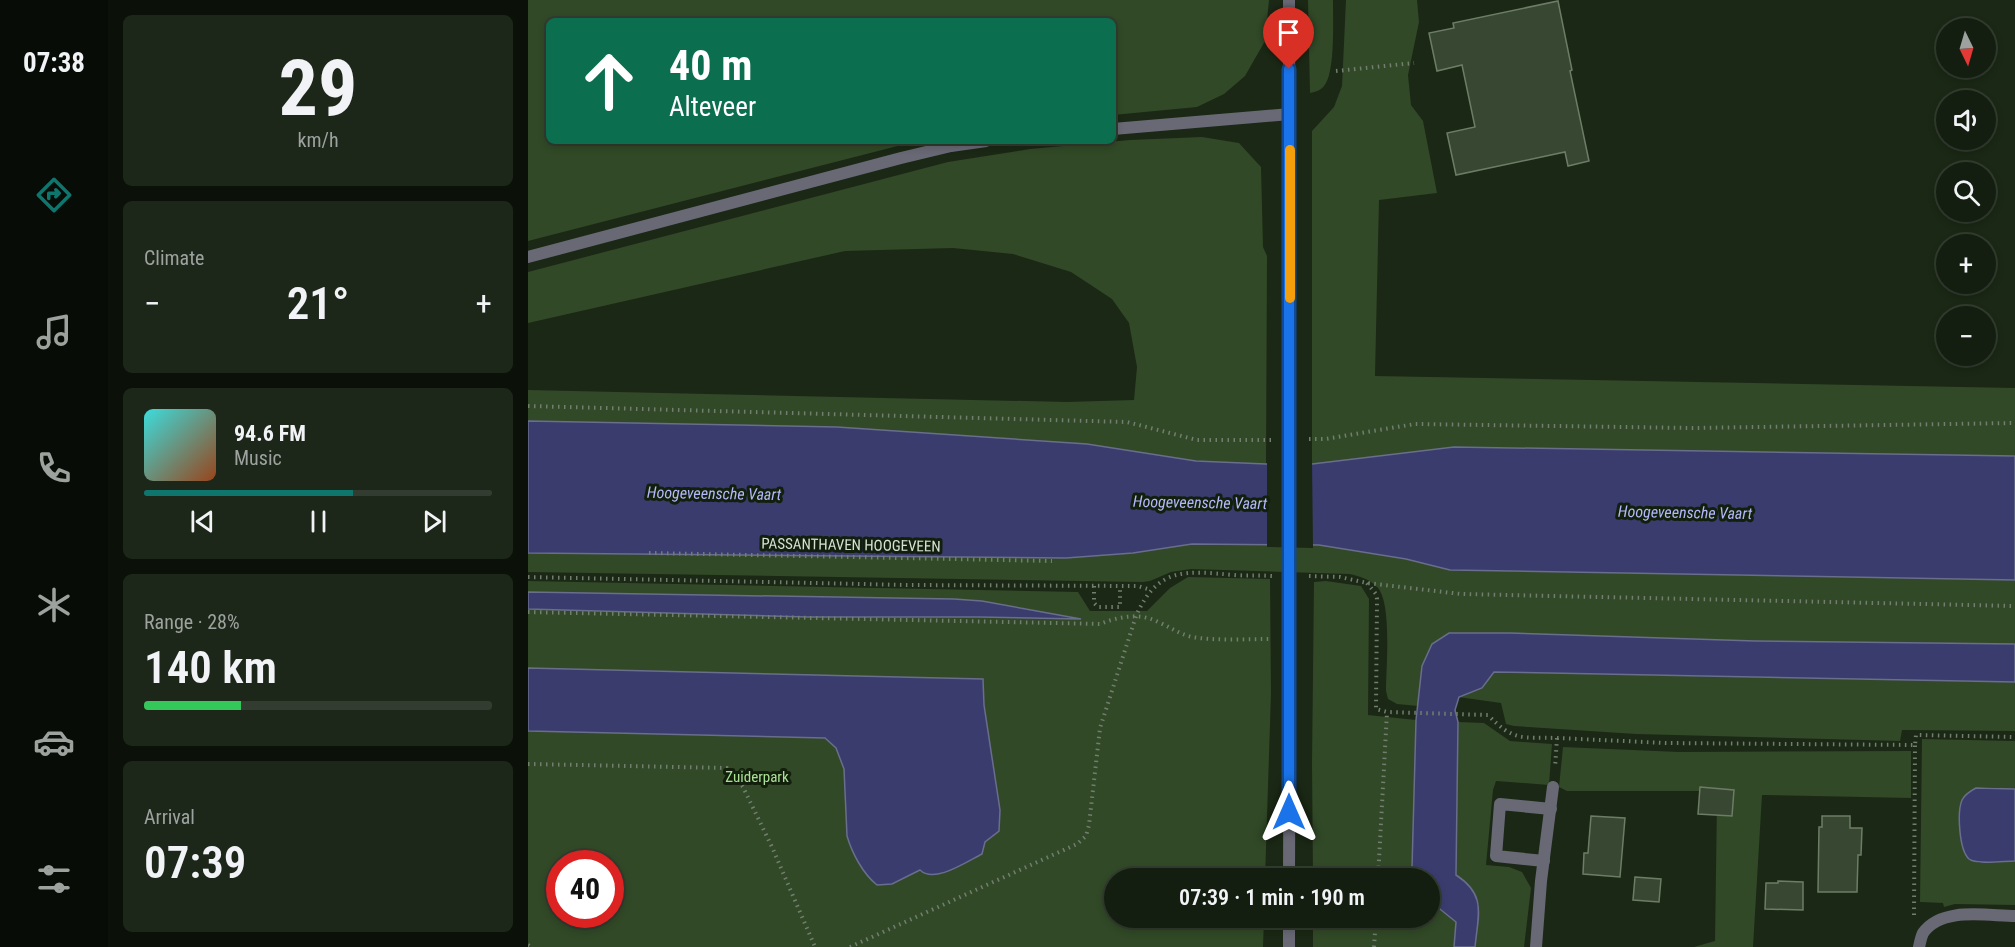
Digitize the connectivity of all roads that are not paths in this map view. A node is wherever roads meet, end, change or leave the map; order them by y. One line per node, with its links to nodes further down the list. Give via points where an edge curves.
1 (1289, 0): 2 (street)
2 (1290, 114): 3 (street); 9 (street, bridge)
3 (1116, 129)
4 (965, 144): 5 (street)
5 (528, 257)
6 (1553, 787): 7 (street)
7 (1551, 809): 8 (street); 8 (street, via 1500,804 1496,856)
8 (1544, 861): 13 (street)
9 (1289, 868)
10 (2015, 916): 14 (street, via 1944,918 1923,933)
11 (1289, 928): 12 (street)
12 (1289, 947)
13 (1536, 947)
14 (1919, 947)

